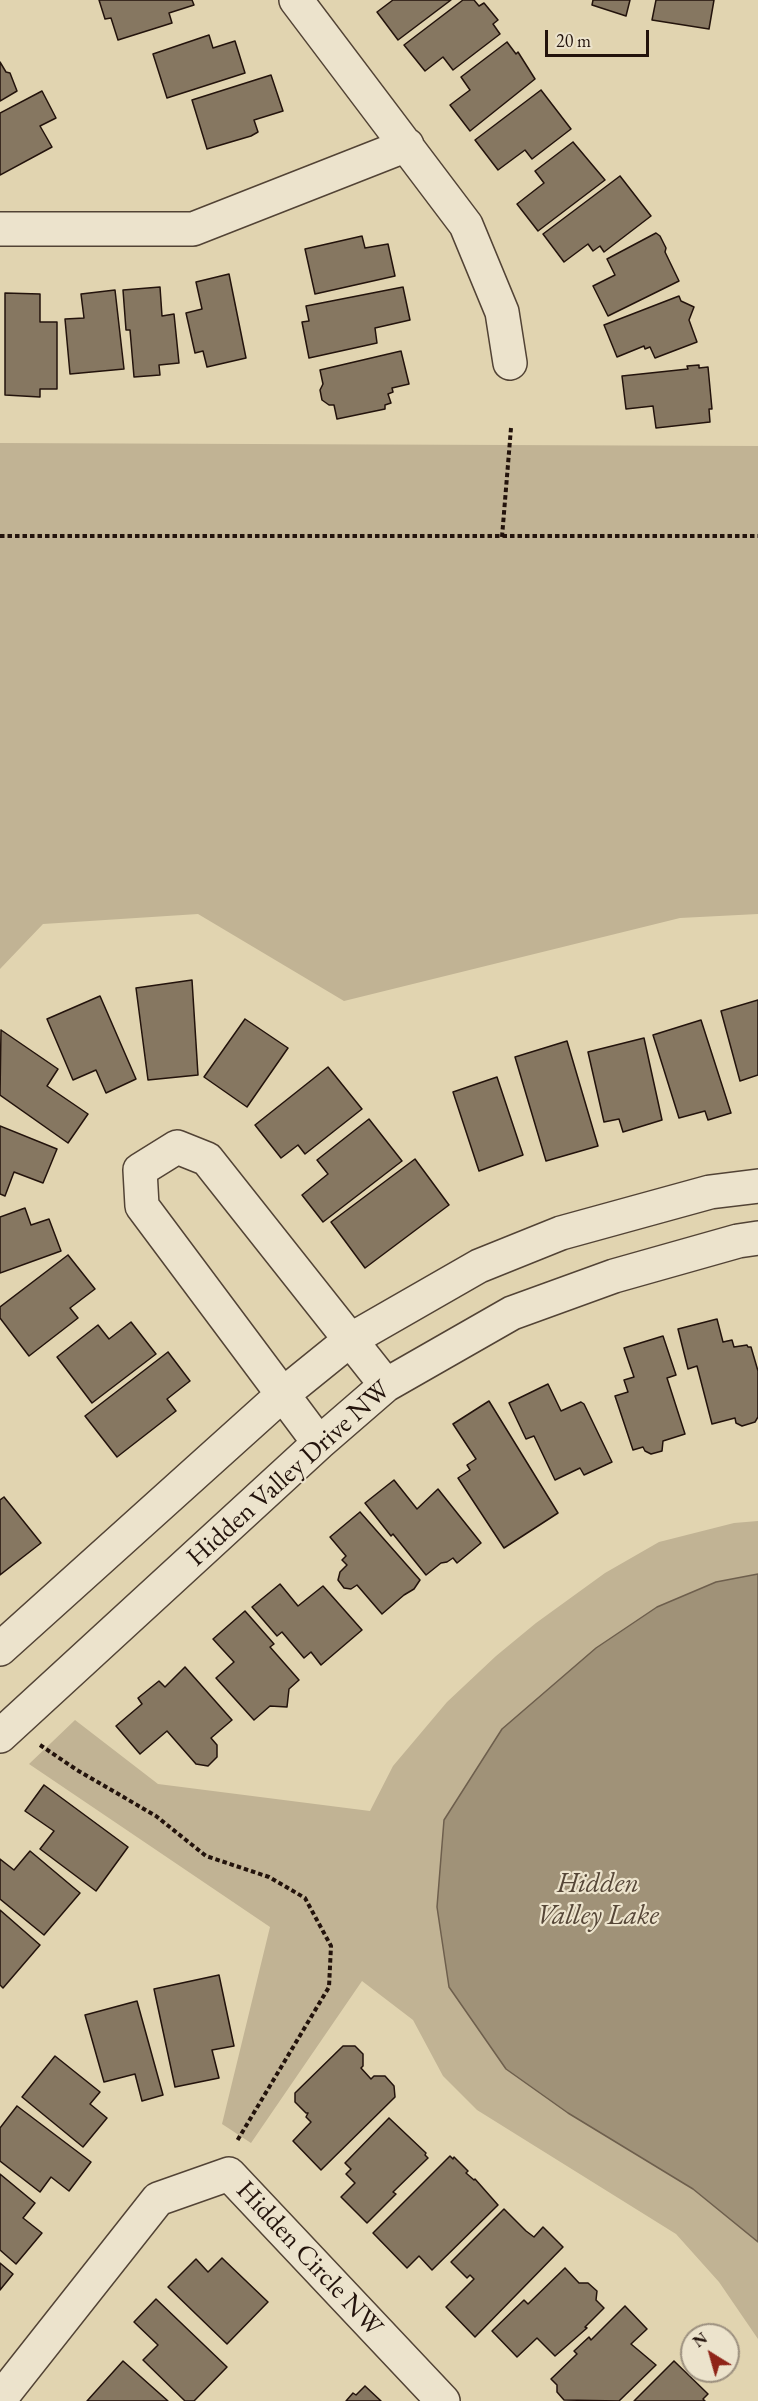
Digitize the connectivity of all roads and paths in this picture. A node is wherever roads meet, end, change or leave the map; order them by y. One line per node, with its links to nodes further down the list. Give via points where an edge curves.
1 (296, 0): 2 (street)
2 (407, 145): 3 (street, via 193,229); 4 (street, via 466,225 502,312)
3 (0, 229)
4 (510, 363)
5 (511, 428): 8 (path)
6 (0, 536): 8 (path)
7 (758, 536): 8 (path)
8 (502, 537)
9 (758, 1186): 11 (street, via 710,1192 561,1233 479,1266)
10 (758, 1238): 12 (street, Hidden Valley Drive NW, via 738,1240 614,1276 512,1313)
11 (350, 1340): 12 (street); 13 (street); 13 (street, via 207,1159 177,1148 140,1170 142,1206)
12 (386, 1385): 14 (street, Hidden Valley Drive NW)
13 (282, 1395): 14 (street); 15 (street)
14 (319, 1443): 16 (street, Hidden Valley Drive NW)
15 (0, 1649)
16 (0, 1736)
17 (37, 1743): 18 (path, via 156,1816 206,1856 269,1877 305,1898 331,1946 329,1987 237,2141)
18 (229, 2174): 19 (street, Hidden Circle NW, via 159,2199); 20 (street, Hidden Circle NW)
19 (0, 2399)
20 (444, 2401)

